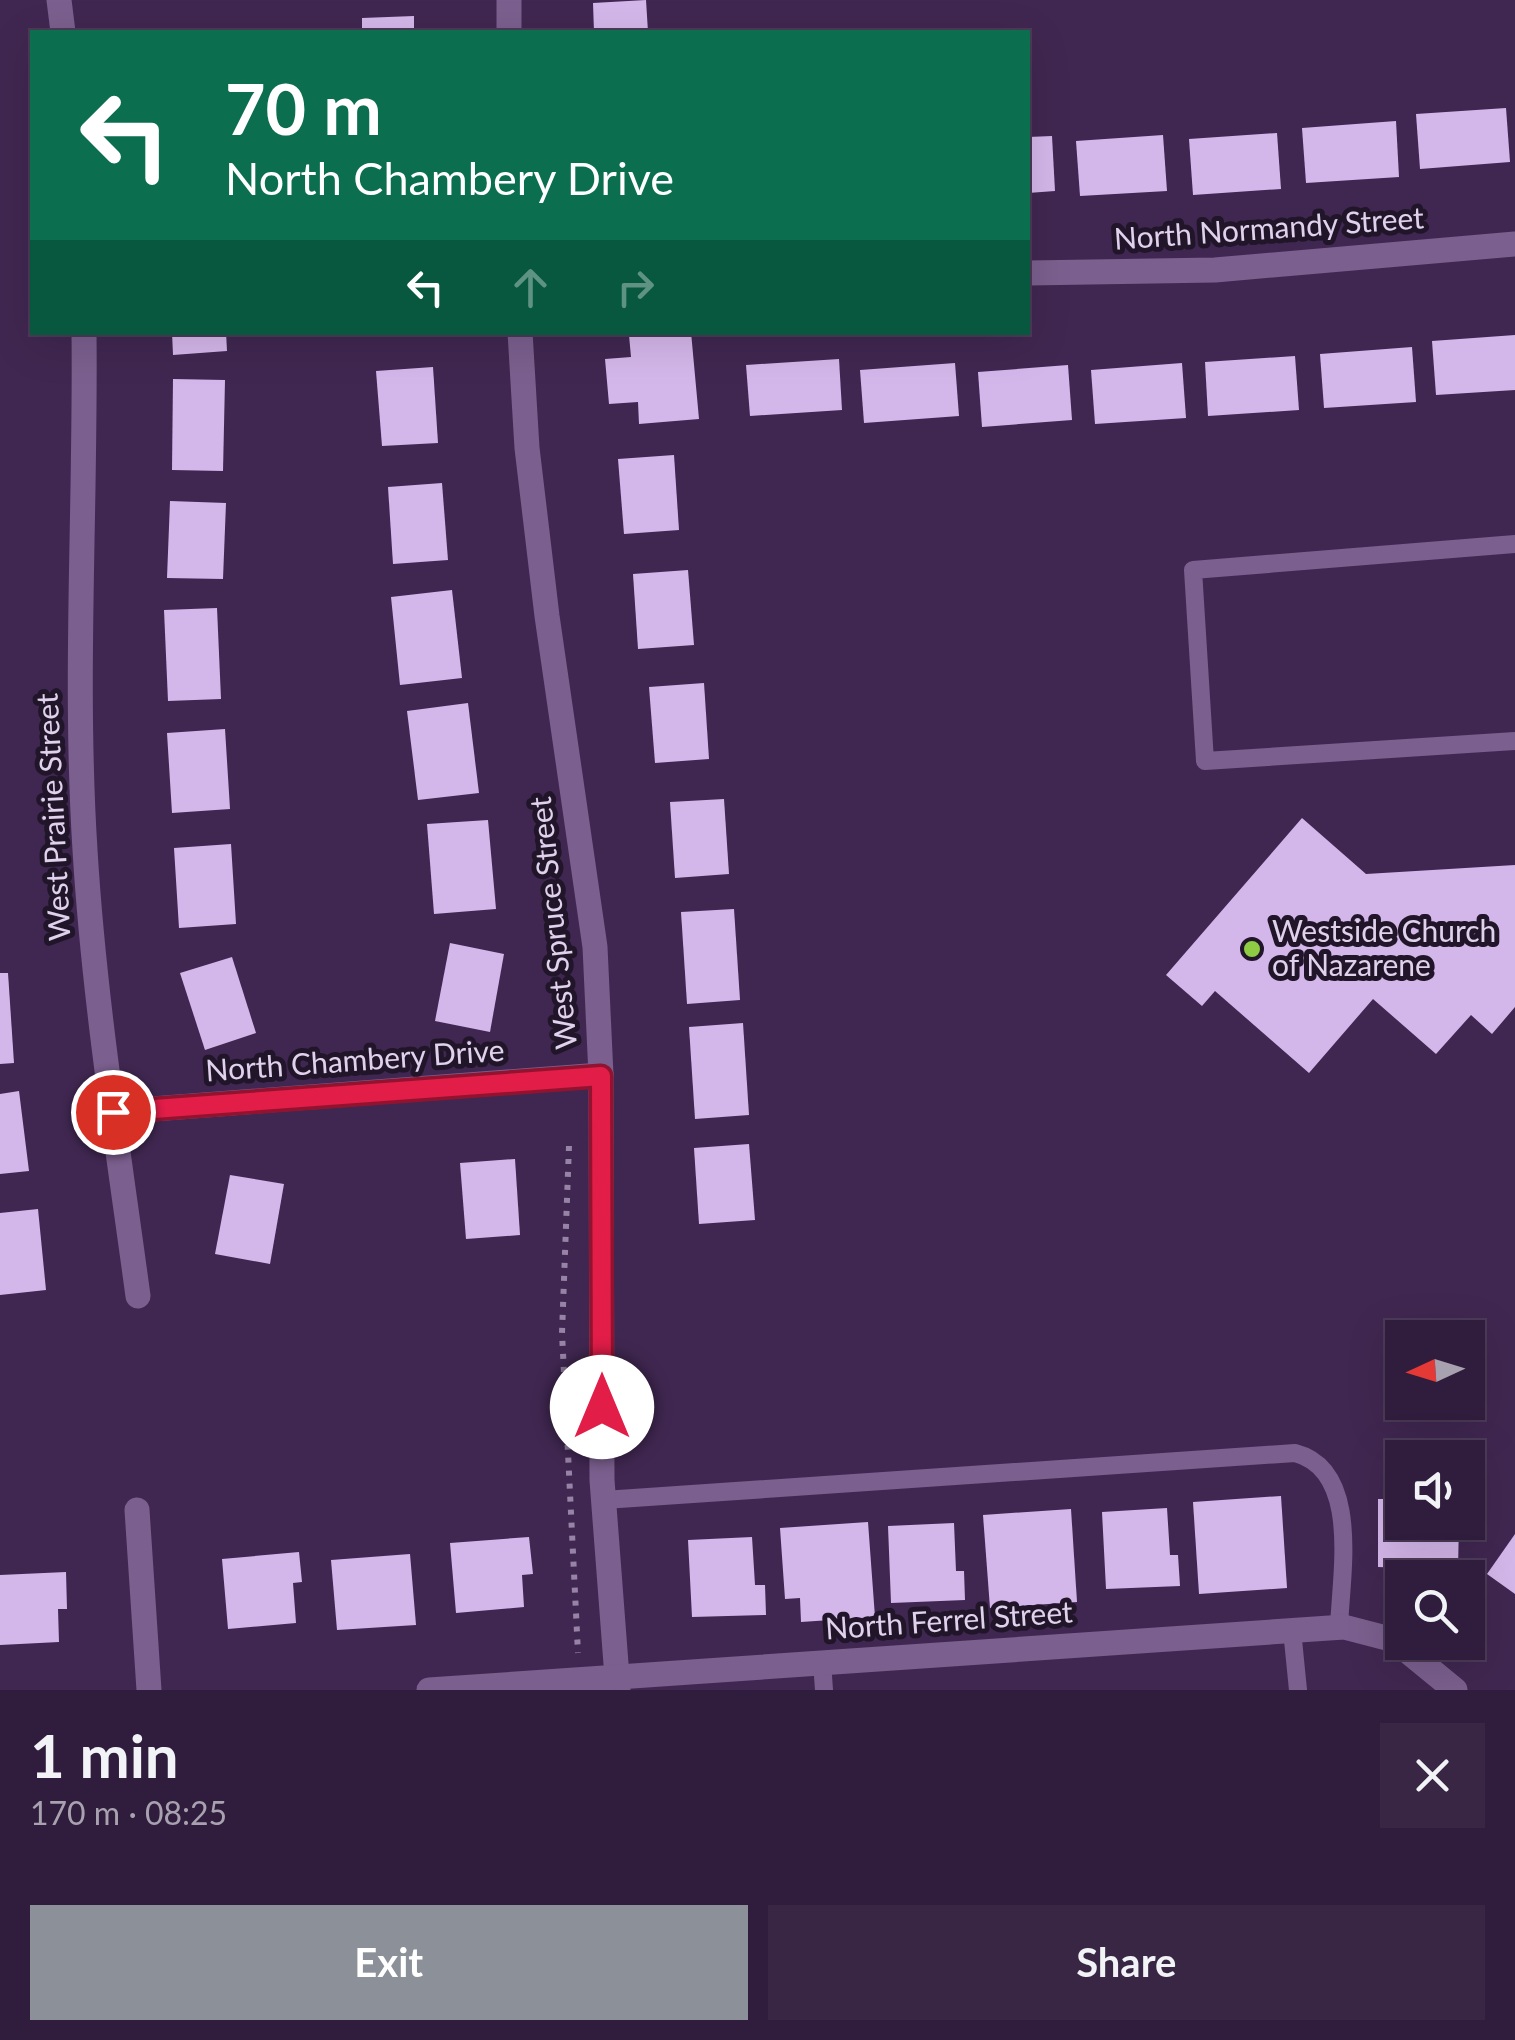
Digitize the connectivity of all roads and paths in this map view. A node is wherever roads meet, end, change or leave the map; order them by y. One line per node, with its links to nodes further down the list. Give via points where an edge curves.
1 (59, 0): 3 (street)
2 (509, 0): 4 (street)
3 (63, 30)
4 (508, 30)
5 (1515, 244): 6 (street, North Normandy Street, via 1215,270)
6 (1030, 273)
7 (84, 335): 12 (street, West Prairie Street, via 84,831)
8 (520, 335): 11 (street, West Spruce Street, via 547,616 595,947)
9 (1515, 544): 10 (lane, via 1192,570 1205,761)
10 (1515, 742)
11 (601, 1076): 12 (street, North Chambery Drive); 15 (street, West Spruce Street)
12 (113, 1112): 14 (street, West Prairie Street)
13 (569, 1146): 19 (path, via 562,1333)
14 (138, 1296)
15 (604, 1500): 17 (lane, via 1295,1453 1312,1458 1334,1484 1340,1511); 21 (street, West Spruce Street)
16 (137, 1510): 22 (street)
17 (1339, 1627): 18 (street, North Ferrel Street); 26 (street, North Ferrel Street, via 1394,1640)
18 (1292, 1630): 20 (street, North Ferrel Street); 25 (lane)
19 (578, 1653)
20 (822, 1662): 21 (street, North Ferrel Street); 24 (lane)
21 (618, 1683): 23 (street, North Ferrel Street)
22 (148, 1690)
23 (429, 1690)
24 (824, 1690)
25 (1298, 1690)
26 (1455, 1690)

